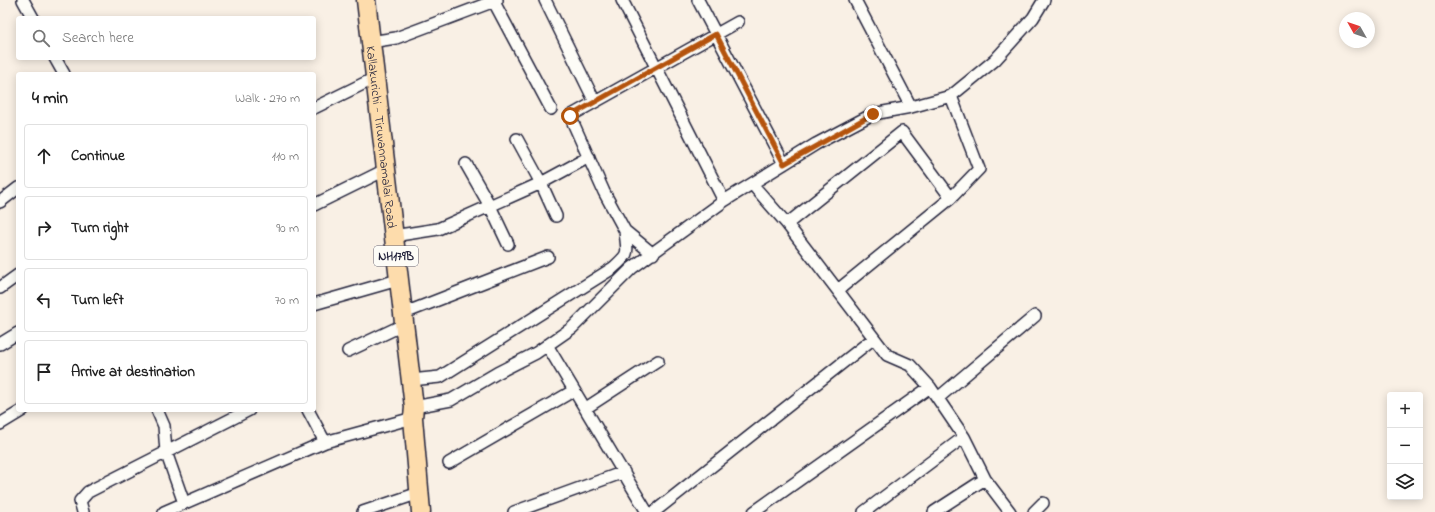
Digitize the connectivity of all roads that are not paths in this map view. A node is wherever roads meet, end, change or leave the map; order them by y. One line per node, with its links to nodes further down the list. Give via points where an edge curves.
1 (23, 0): 9 (street)
2 (366, 0): 12 (highway, Kallakurichi - Tiruvannamalai Road / NH179B)
3 (545, 0): 18 (street)
4 (622, 0): 14 (street)
5 (698, 0): 11 (street)
6 (855, 0): 20 (street)
7 (1044, 0): 17 (street, via 1033,18 995,60)
8 (496, 1): 12 (street, via 396,38); 21 (street)
9 (32, 16)
10 (738, 22): 11 (street)
11 (716, 34): 14 (street); 25 (street)
12 (370, 42): 16 (highway, Kallakurichi - Tiruvannamalai Road / NH179B)
13 (56, 60): 15 (street)
14 (656, 68): 18 (street); 31 (street)
15 (63, 72)
16 (375, 78): 19 (street); 26 (highway, Kallakurichi - Tiruvannamalai Road / NH179B)
17 (951, 96): 20 (street); 30 (street, via 979,169)
18 (595, 102): 23 (street, via 570,116)
19 (316, 107)
20 (911, 107): 25 (street, via 873,114)
21 (551, 109)
22 (517, 139): 27 (street)
23 (589, 157): 27 (street); 37 (street)
24 (466, 164): 34 (street)
25 (784, 164): 28 (street)
26 (385, 170): 33 (street); 38 (highway, Kallakurichi - Tiruvannamalai Road / NH179B)
27 (541, 184): 34 (street); 35 (street)
28 (752, 184): 31 (street); 36 (street)
29 (16, 190): 32 (street)
30 (951, 198): 36 (street, via 902,132); 45 (street)
31 (724, 201): 40 (street)
32 (0, 202)
33 (316, 204)
34 (490, 206): 38 (street, via 438,229); 39 (street)
35 (556, 216)
36 (787, 224): 45 (street)
37 (625, 231): 40 (street); 55 (street, via 628,248 626,257 613,268 440,377)
38 (393, 236): 43 (highway, Kallakurichi - Tiruvannamalai Road / NH179B)
39 (508, 244)
40 (653, 254): 52 (street, via 632,268 572,328)
41 (548, 257): 48 (street)
42 (16, 276): 44 (street)
43 (398, 280): 46 (street); 48 (highway, Kallakurichi - Tiruvannamalai Road / NH179B)
44 (0, 288)
45 (838, 290): 50 (street)
46 (316, 303)
47 (1035, 316): 58 (street)
48 (402, 320): 53 (street); 55 (highway, Kallakurichi - Tiruvannamalai Road / NH179B)
49 (16, 334): 51 (street)
50 (874, 338): 56 (street, via 888,355 910,365); 81 (street)
51 (0, 344)
52 (548, 345): 57 (street); 64 (street, via 451,400)
53 (348, 351)
54 (658, 361): 59 (street)
55 (411, 380): 64 (highway, Kallakurichi - Tiruvannamalai Road / NH179B)
56 (930, 387): 58 (street); 82 (street)
57 (573, 391): 59 (street); 69 (street)
58 (938, 398): 66 (street)
59 (586, 408): 70 (street)
60 (20, 412): 65 (street)
61 (158, 412): 68 (street, via 164,426)
62 (245, 412): 68 (street)
63 (309, 412): 67 (street)
64 (414, 412): 67 (street); 72 (highway, Kallakurichi - Tiruvannamalai Road / NH179B)
65 (0, 424)
66 (964, 437): 71 (street); 83 (street)
67 (325, 442): 73 (street)
68 (166, 452): 73 (street); 75 (street, via 88,492 80,501)
69 (449, 463)
70 (624, 472): 79 (street); 80 (street)
71 (985, 479): 84 (street); 85 (street)
72 (419, 493): 77 (street); 78 (highway, Kallakurichi - Tiruvannamalai Road / NH179B)
73 (184, 503): 76 (street)
74 (1042, 503): 86 (street)
75 (83, 512)
76 (164, 512)
77 (363, 512)
78 (421, 512)
79 (514, 512)
80 (647, 512)
81 (654, 512)
82 (754, 512)
83 (864, 512)
84 (934, 512)
85 (1010, 512)
86 (1034, 512)

